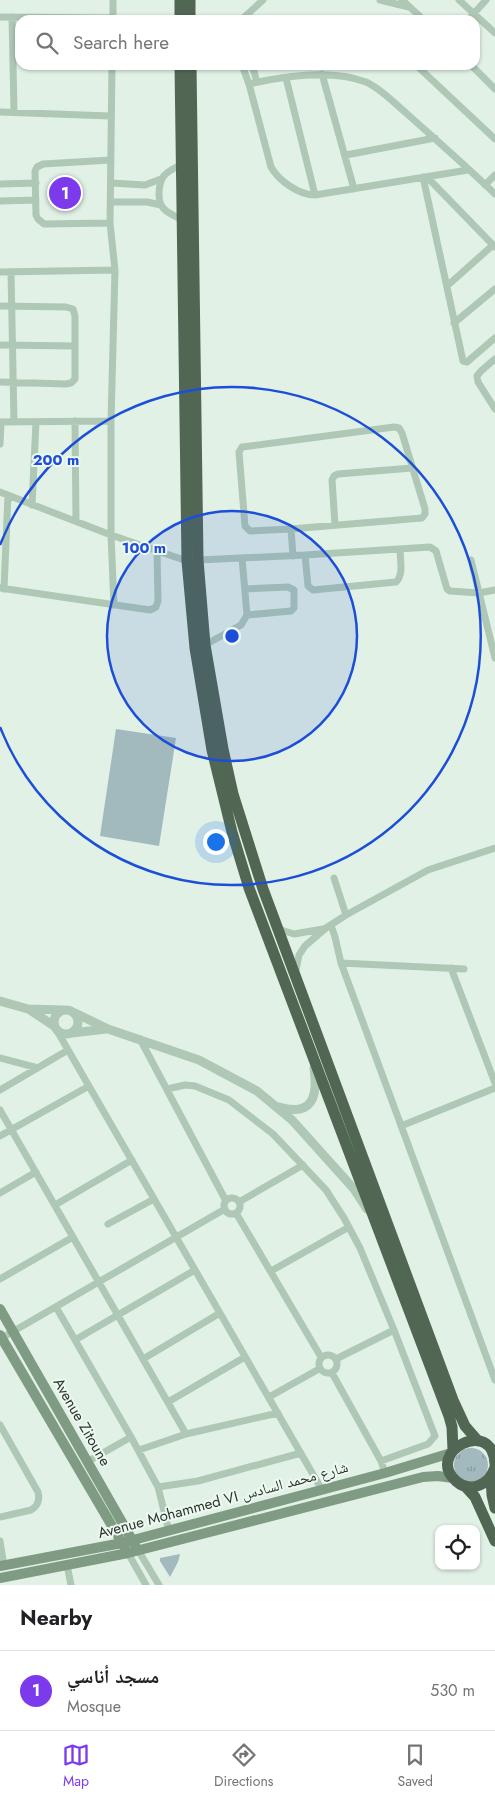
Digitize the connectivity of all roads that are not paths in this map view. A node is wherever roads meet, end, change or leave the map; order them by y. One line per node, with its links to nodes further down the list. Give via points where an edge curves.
1 (113, 0): 11 (street)
2 (180, 0): 12 (highway)
3 (190, 0): 13 (highway)
4 (264, 0): 14 (street)
5 (380, 0): 9 (street)
6 (402, 0): 9 (street)
7 (459, 0): 10 (street)
8 (486, 0): 10 (street)
9 (410, 7): 15 (street)
10 (474, 14)
11 (113, 15)
12 (180, 15)
13 (190, 15)
14 (247, 15)
15 (419, 15)
16 (0, 17): 17 (street)
17 (12, 17): 18 (street); 33 (street)
18 (15, 17)
19 (480, 19): 20 (street)
20 (495, 33)
21 (112, 70): 34 (street)
22 (180, 70): 39 (highway)
23 (190, 70): 94 (highway)
24 (245, 70): 30 (street)
25 (252, 70): 30 (street)
26 (421, 70): 36 (street)
27 (476, 70): 31 (street)
28 (322, 74): 29 (street); 35 (street, via 368,83); 37 (street)
29 (286, 78): 30 (street); 50 (street)
30 (253, 83): 50 (street, via 269,162 274,171 302,192)
31 (495, 89)
32 (0, 112): 33 (street)
33 (14, 112): 34 (street)
34 (110, 116): 38 (street)
35 (435, 138): 37 (street); 40 (street)
36 (495, 139)
37 (346, 155): 48 (street)
38 (110, 160): 44 (street, via 40,165 35,171); 45 (street)
39 (180, 166): 43 (street); 55 (highway)
40 (468, 170): 42 (street); 47 (street)
41 (495, 175): 47 (street)
42 (425, 177): 48 (street); 57 (street); 61 (street)
43 (161, 178): 45 (street, via 145,185); 54 (street)
44 (36, 183): 46 (street); 51 (street)
45 (111, 183): 53 (street)
46 (0, 184)
47 (485, 185): 49 (street)
48 (354, 189): 50 (street)
49 (495, 194)
50 (315, 195)
51 (36, 200): 52 (street); 56 (street, via 36,216 44,224)
52 (0, 201)
53 (111, 202): 54 (street); 56 (street)
54 (161, 205): 55 (street)
55 (181, 219): 94 (highway)
56 (110, 223): 58 (street)
57 (494, 246): 61 (street)
58 (115, 270): 60 (street); 75 (street)
59 (0, 272): 60 (street)
60 (11, 272): 64 (street)
61 (447, 286): 65 (street)
62 (495, 289): 65 (street)
63 (0, 306): 64 (street)
64 (12, 306): 68 (street); 69 (street, via 73,309)
65 (454, 323): 66 (street, via 464,362)
66 (495, 338)
67 (0, 344): 68 (street)
68 (13, 345): 69 (street); 72 (street)
69 (75, 346): 72 (street, via 74,382)
70 (495, 359): 73 (street, via 477,376)
71 (0, 382): 72 (street)
72 (13, 382): 77 (street)
73 (495, 409)
74 (75, 421): 75 (street); 78 (street); 84 (street)
75 (111, 421): 87 (street)
76 (0, 422): 77 (street); 79 (street)
77 (14, 422): 78 (street)
78 (36, 422): 83 (street)
79 (0, 444)
80 (412, 468): 85 (street, via 334,476); 85 (street, via 425,509 422,518); 86 (street, via 401,430 397,427 242,447 239,452 245,526 250,531)
81 (0, 492): 82 (street)
82 (8, 496): 83 (street); 95 (street)
83 (32, 505): 84 (street)
84 (76, 521): 87 (street)
85 (335, 526): 86 (street)
86 (291, 529): 91 (street)
87 (111, 534): 89 (street); 99 (street)
88 (400, 549): 90 (street); 90 (street, via 401,574 396,582 313,590 308,586); 98 (street, via 434,548 447,589)
89 (157, 551): 94 (street); 99 (street, via 156,607 150,610)
90 (305, 555): 91 (street)
91 (293, 556): 92 (street)
92 (242, 558): 94 (street); 96 (street)
93 (471, 560): 98 (street)
94 (192, 561): 101 (highway); 121 (highway, via 195,648 225,805 249,888)
95 (2, 589): 99 (street)
96 (245, 589): 100 (street); 100 (street, via 288,587 294,590 294,608 291,611)
97 (495, 590): 98 (street)
98 (479, 593): 102 (street)
99 (114, 605)
100 (247, 615): 101 (street, via 241,624)
101 (205, 645): 107 (highway, via 233,794)
102 (495, 658)
103 (495, 848): 105 (street, via 428,870)
104 (334, 878): 105 (street)
105 (346, 915): 106 (street)
106 (328, 926): 107 (street, via 294,934); 108 (street, via 336,937); 111 (street, via 299,955)
107 (278, 929): 111 (highway)
108 (341, 964): 109 (street); 131 (street)
109 (451, 968): 110 (street); 124 (street)
110 (464, 969)
111 (296, 975): 174 (highway, via 454,1400 465,1426)
112 (0, 1001): 113 (street)
113 (28, 1009): 114 (street); 116 (street)
114 (63, 1010): 115 (street); 116 (street, via 54,1018)
115 (75, 1013): 117 (street); 118 (street, via 78,1023)
116 (55, 1028): 118 (street, via 64,1034); 120 (street)
117 (108, 1029): 118 (street); 119 (street)
118 (71, 1033): 120 (street, via 66,1038)
119 (140, 1039): 127 (street); 129 (street, via 206,1064 257,1091)
120 (67, 1047): 123 (street); 125 (street)
121 (312, 1056): 129 (street, via 316,1083 312,1100 293,1111); 144 (highway)
122 (0, 1058): 123 (street)
123 (38, 1068): 128 (street)
124 (495, 1083)
125 (89, 1086): 132 (street); 134 (street)
126 (495, 1088): 131 (street)
127 (167, 1089): 135 (street, via 195,1086 229,1100 273,1134); 139 (street)
128 (0, 1090)
129 (277, 1106): 144 (street, via 354,1189)
130 (0, 1110): 132 (street)
131 (401, 1126): 167 (street)
132 (12, 1130): 133 (street); 136 (street)
133 (0, 1136)
134 (132, 1160): 138 (street); 141 (street)
135 (303, 1165): 140 (street); 146 (street, via 326,1190)
136 (36, 1172): 137 (street); 141 (street)
137 (0, 1193)
138 (154, 1199): 145 (street); 148 (street)
139 (226, 1201): 140 (street, via 234,1198); 142 (street)
140 (239, 1202): 143 (street)
141 (54, 1205): 147 (street)
142 (225, 1209): 143 (street, via 228,1213); 148 (street)
143 (236, 1213): 150 (street)
144 (376, 1221): 176 (highway, via 449,1416)
145 (108, 1224)
146 (349, 1227): 150 (street); 157 (street)
147 (73, 1237): 151 (street); 152 (street)
148 (176, 1237): 149 (street); 152 (street)
149 (196, 1270): 155 (street); 156 (street)
150 (271, 1272): 162 (street)
151 (0, 1279)
152 (99, 1282): 153 (street); 156 (street)
153 (56, 1306): 158 (street); 160 (street)
154 (0, 1309): 158 (main road, Avenue Zitoune)
155 (220, 1313): 161 (street); 163 (street)
156 (118, 1314): 160 (street); 163 (street)
157 (394, 1330): 164 (street); 178 (street, via 435,1436 428,1444)
158 (12, 1331): 159 (street); 179 (main road, Avenue Zitoune)
159 (0, 1337): 192 (main road, Avenue Zitoune)
160 (74, 1340): 173 (street)
161 (245, 1357): 168 (street); 169 (street)
162 (321, 1357): 164 (street, via 329,1355); 165 (street)
163 (143, 1359): 169 (street)
164 (336, 1359): 166 (street, via 337,1367)
165 (319, 1369): 166 (street); 168 (street)
166 (332, 1373): 178 (street)
167 (495, 1380)
168 (268, 1397): 170 (street)
169 (168, 1402): 172 (street)
170 (278, 1413): 172 (street); 177 (street)
171 (0, 1425): 187 (street, via 39,1498 31,1510)
172 (186, 1434): 175 (street)
173 (131, 1437): 175 (street); 179 (street)
174 (487, 1445): 176 (highway, via 464,1442); 180 (highway, via 492,1452)
175 (139, 1450): 184 (street)
176 (452, 1452): 181 (main road, Avenue Mohammed VI شارع محمد السادس); 182 (highway, via 449,1466)
177 (301, 1453): 184 (street, via 198,1481); 185 (street)
178 (381, 1461): 181 (street)
179 (88, 1462): 189 (main road, Avenue Zitoune)
180 (494, 1471): 183 (highway, via 480,1486); 186 (highway, via 492,1495)
181 (384, 1473): 185 (main road, Avenue Mohammed VI شارع محمد السادس)
182 (454, 1478): 183 (highway); 193 (main road, Avenue Mohammed VI شارع محمد السادس, via 422,1477)
183 (465, 1486): 191 (highway, via 475,1497)
184 (158, 1487): 188 (street)
185 (322, 1490): 188 (main road, Avenue Mohammed VI شارع محمد السادس)
186 (495, 1508)
187 (0, 1517)
188 (169, 1531): 189 (main road, Avenue Mohammed VI شارع محمد السادس)
189 (133, 1540): 192 (main road, Avenue Mohammed VI شارع محمد السادس); 193 (main road, Avenue Zitoune)
190 (0, 1541): 195 (street)
191 (495, 1541)
192 (125, 1548): 193 (main road, Avenue Mohammed VI شارع محمد السادس); 194 (main road, Avenue Mohammed VI شارع محمد السادس); 195 (main road, Avenue Mohammed VI شارع محمد السادس); 198 (street)
193 (138, 1550): 199 (street)
194 (67, 1565): 196 (main road, Avenue Mohammed VI شارع محمد السادس); 197 (street)
195 (2, 1566)
196 (0, 1578)
197 (71, 1585)
198 (146, 1585)
199 (159, 1585)

